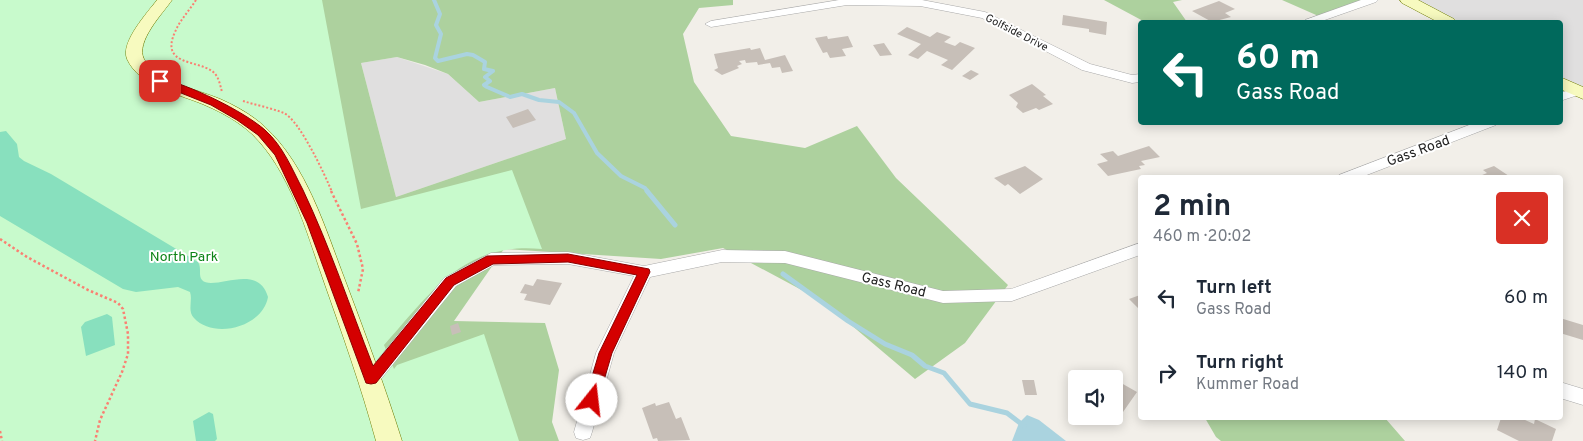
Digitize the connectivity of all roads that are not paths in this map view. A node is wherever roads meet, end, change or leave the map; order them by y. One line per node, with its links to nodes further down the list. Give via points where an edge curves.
1 (165, 0): 15 (street, via 135,44 134,56 147,73 160,81 241,118 262,133 280,154 313,223)
2 (1372, 0): 4 (street)
3 (1407, 0): 5 (street)
4 (1315, 20)
5 (1445, 20)
6 (711, 24): 7 (street, Golfside Drive, via 847,2 920,3 986,15 1086,67)
7 (1138, 78)
8 (1563, 84): 9 (street)
9 (1580, 92): 10 (street)
10 (1563, 96)
11 (1483, 125): 12 (street, Gass Road)
12 (1352, 175)
13 (1138, 250): 14 (street, Gass Road, via 1012,296 943,297 785,257 722,256)
14 (644, 272): 15 (street, Gass Road, via 568,258 491,259 450,282); 18 (street, via 605,353)
15 (371, 379): 19 (street)
16 (1563, 391): 17 (street)
17 (1583, 397)
18 (583, 432)
19 (389, 441)

